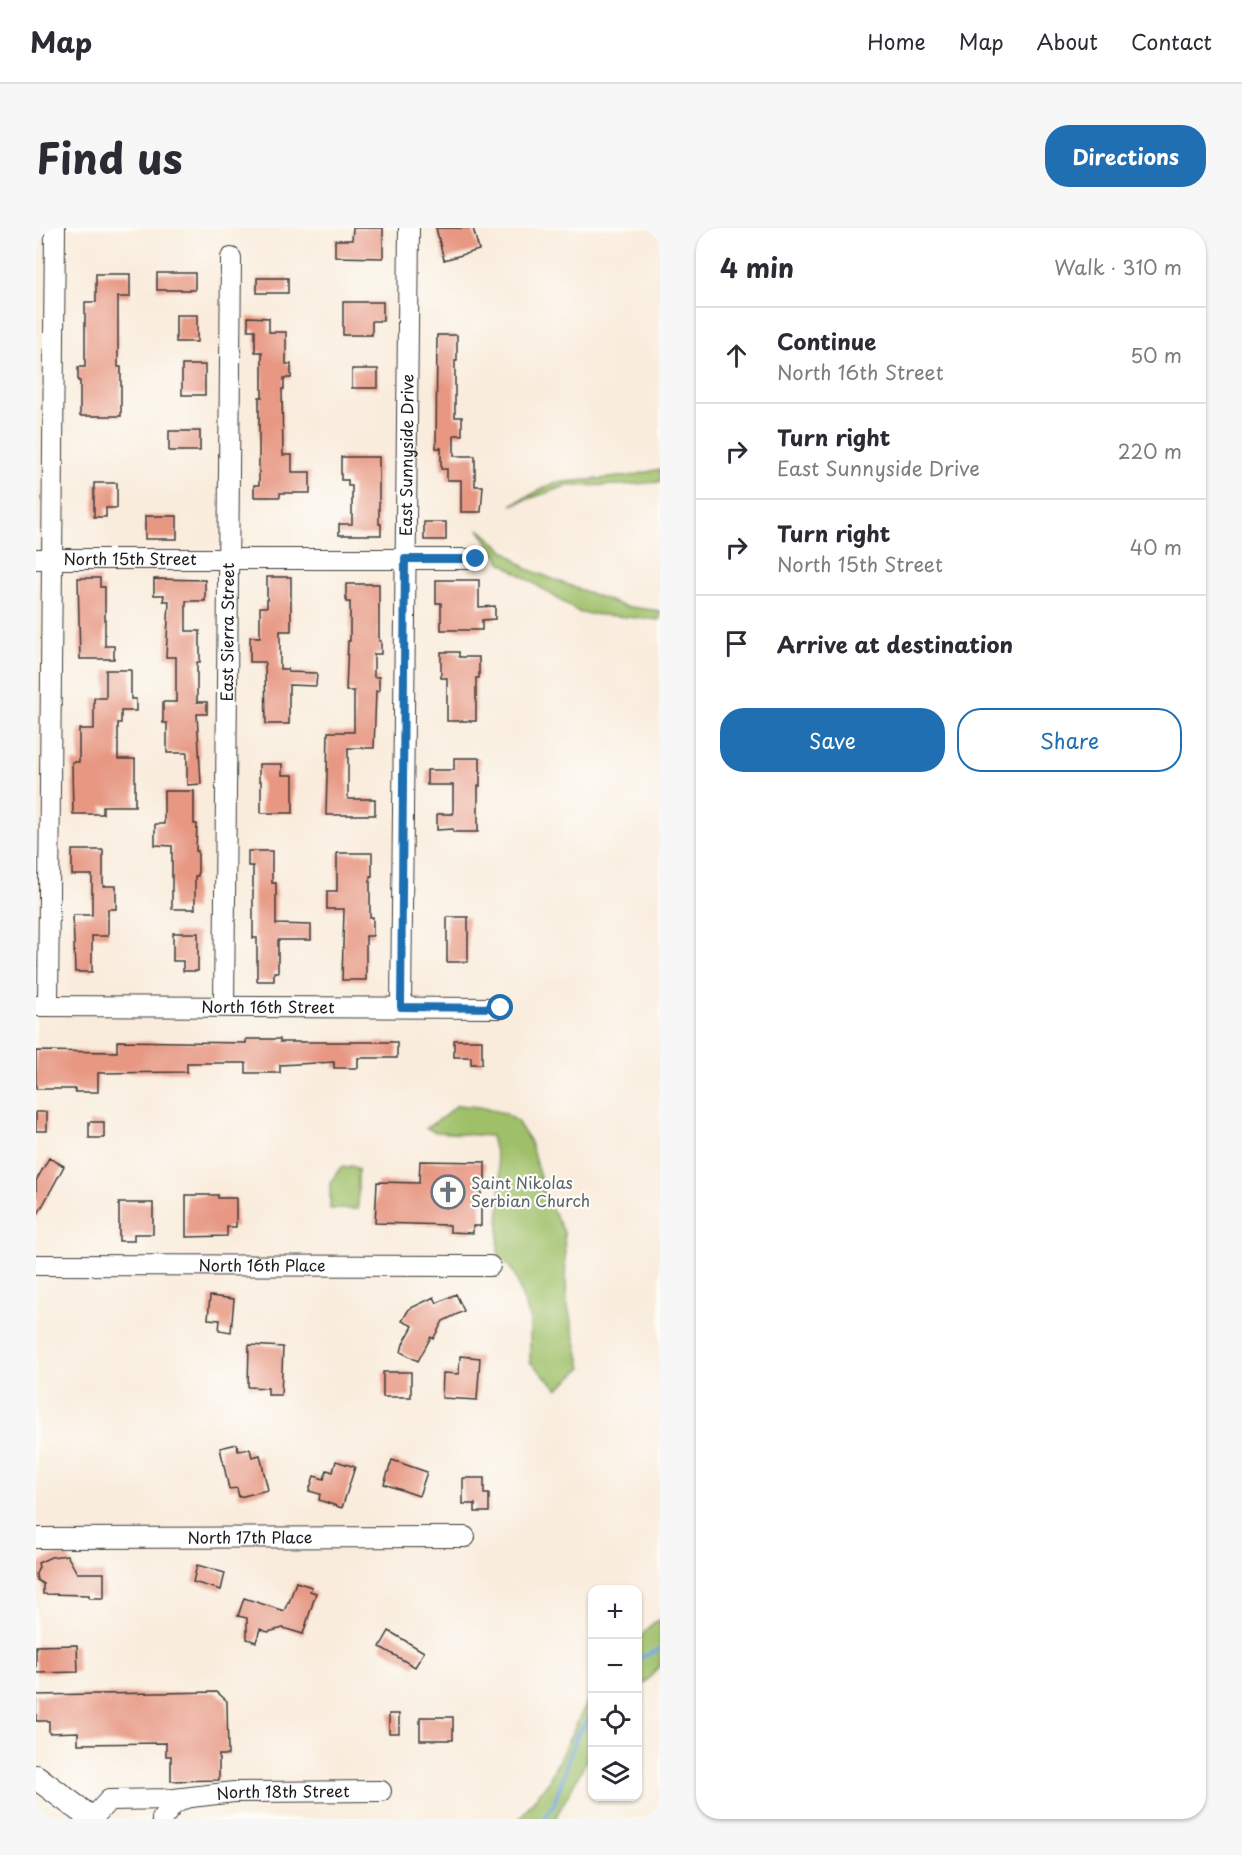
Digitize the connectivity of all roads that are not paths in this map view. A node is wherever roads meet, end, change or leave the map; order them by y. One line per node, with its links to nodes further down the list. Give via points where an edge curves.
1 (55, 228): 4 (street)
2 (409, 228): 6 (street, East Sunnyside Drive)
3 (231, 258): 5 (street, East Sierra Street)
4 (44, 559): 5 (street, North 15th Street); 8 (street)
5 (228, 559): 6 (street, North 15th Street); 9 (street, East Sierra Street)
6 (405, 559): 7 (street, North 15th Street); 10 (street, East Sunnyside Drive)
7 (476, 559)
8 (42, 1006): 9 (street, North 16th Street)
9 (224, 1006): 10 (street, North 16th Street)
10 (401, 1007): 11 (street, North 16th Street)
11 (501, 1008)
12 (36, 1264): 13 (street, North 16th Place)
13 (490, 1266)
14 (465, 1537): 15 (street, North 17th Place)
15 (36, 1538)
16 (36, 1777): 19 (main road)
17 (381, 1791): 18 (street, North 18th Street, via 234,1792)
18 (185, 1798): 19 (street, North 18th Street, via 109,1800); 20 (street)
19 (92, 1819)
20 (162, 1819)

